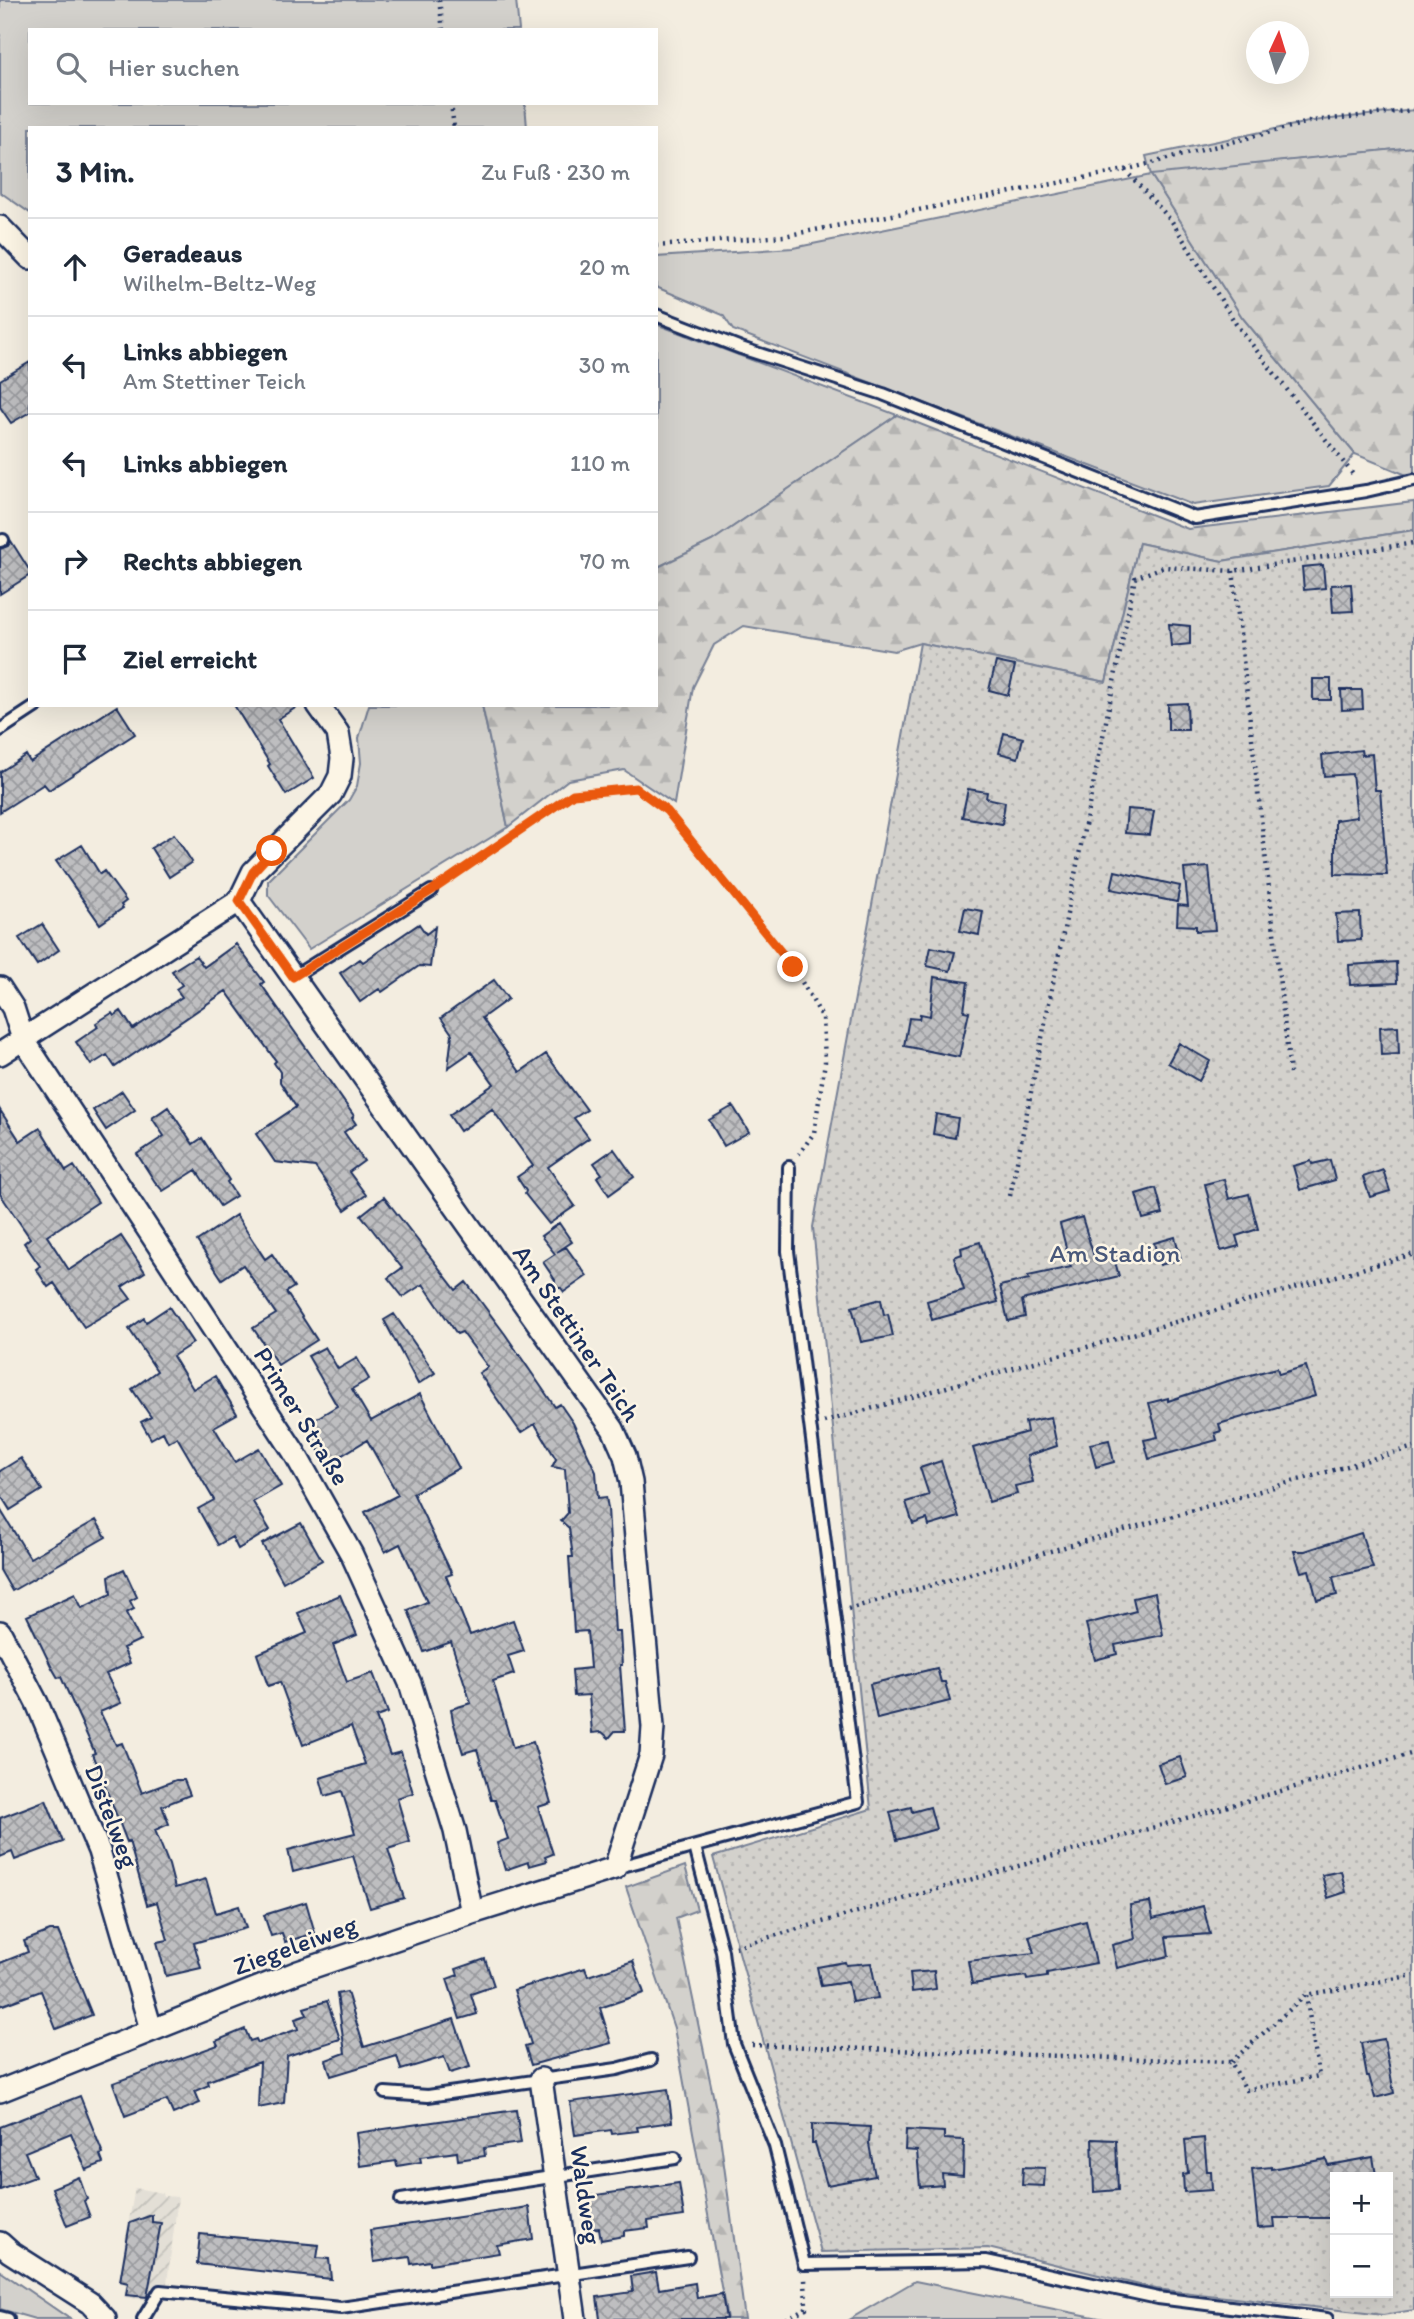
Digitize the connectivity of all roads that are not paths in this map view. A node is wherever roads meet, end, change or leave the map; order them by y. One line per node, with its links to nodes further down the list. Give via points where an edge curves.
1 (0, 227): 2 (street)
2 (28, 256)
3 (658, 315): 4 (lane, via 741,348 883,394 1195,518)
4 (1414, 480)
5 (35, 707): 7 (lane)
6 (325, 708): 9 (street, via 338,733 340,776 331,794 253,872)
7 (0, 730)
8 (431, 891): 10 (lane)
9 (239, 901): 10 (street, Am Stettiner Teich); 12 (street)
10 (293, 977): 17 (street, Am Stettiner Teich, via 613,1429 625,1456 653,1727 651,1755)
11 (0, 988): 12 (street, Primer Straße, via 13,1008)
12 (23, 1040): 13 (street); 18 (street, Primer Straße, via 294,1452 352,1555 410,1683 454,1831)
13 (0, 1054)
14 (789, 1167): 16 (lane, via 788,1251 858,1802)
15 (0, 1632): 19 (street, Distelweg, via 37,1703 99,1850)
16 (695, 1847): 17 (lane); 35 (lane, via 722,1951 734,2044 775,2146 804,2263 986,2260 1158,2298)
17 (615, 1868): 18 (street, Ziegeleiweg)
18 (472, 1913): 19 (street, Ziegeleiweg, via 298,1972)
19 (151, 2029): 22 (street, Ziegeleiweg)
20 (651, 2060): 21 (lane)
21 (541, 2079): 23 (lane, via 428,2095); 25 (street, Waldweg)
22 (0, 2091)
23 (385, 2093)
24 (675, 2158): 25 (lane)
25 (555, 2177): 26 (lane); 29 (street, Waldweg)
26 (401, 2200)
27 (0, 2243): 32 (street, via 90,2303)
28 (688, 2257): 29 (lane)
29 (569, 2276): 33 (lane, via 341,2308 160,2291); 34 (street, Waldweg)
30 (0, 2317): 31 (lane)
31 (8, 2319)
32 (105, 2319)
33 (143, 2319)
34 (575, 2319)
35 (1327, 2319)

